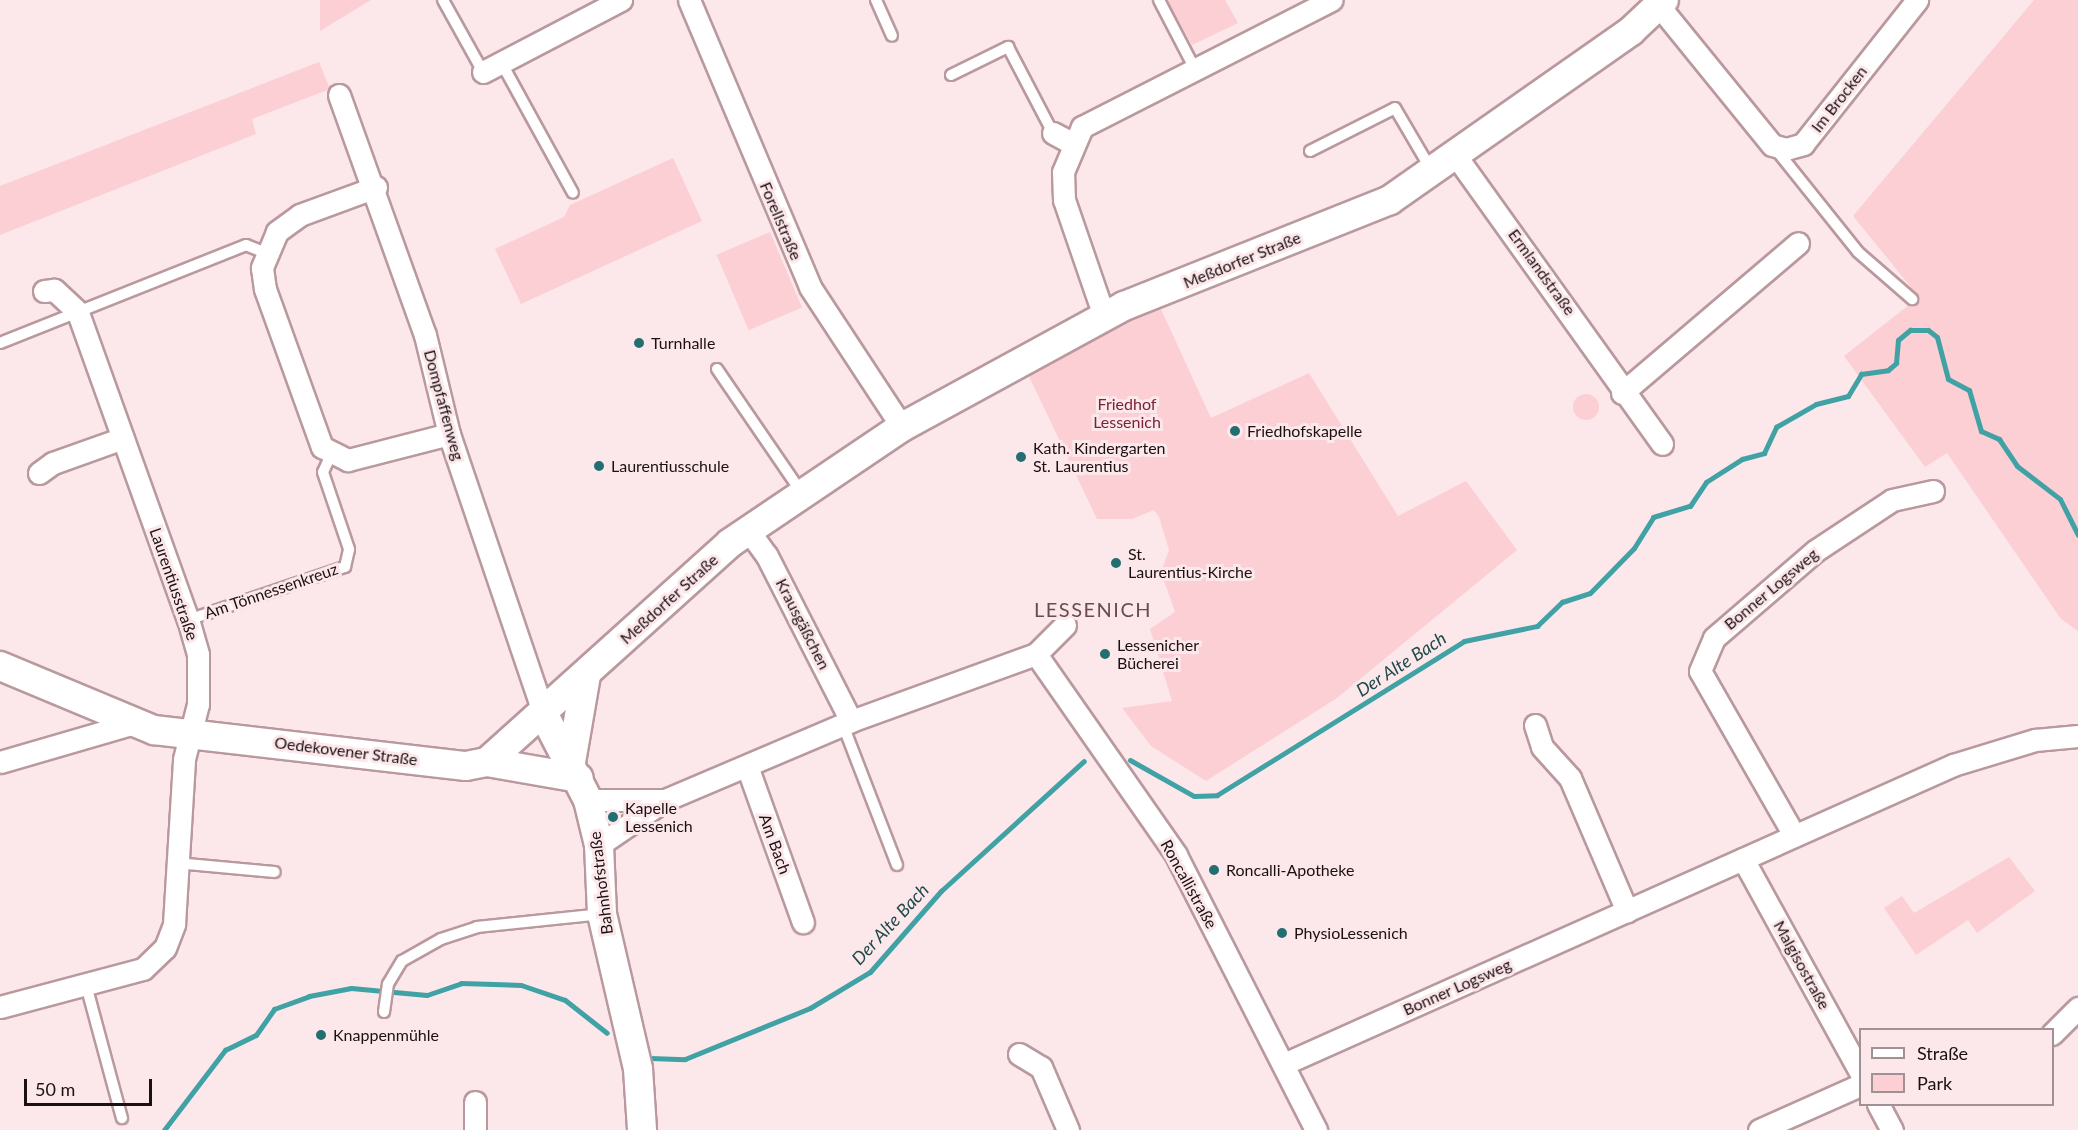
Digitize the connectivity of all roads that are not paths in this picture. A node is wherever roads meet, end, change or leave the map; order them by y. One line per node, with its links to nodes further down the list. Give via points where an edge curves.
1 (443, 0): 10 (lane)
2 (689, 0): 31 (street, Forellstraße, via 810,286)
3 (876, 0): 9 (lane)
4 (1159, 0): 11 (lane)
5 (1331, 0): 11 (street)
6 (1917, 0): 16 (street, Im Brocken, via 1803,144 1786,149)
7 (613, 2): 10 (street)
8 (1661, 3): 16 (street); 18 (street, Meßdorfer Straße)
9 (892, 36)
10 (492, 67): 21 (lane)
11 (1196, 71): 15 (street, via 1103,114)
12 (951, 75): 14 (lane, via 1008,47)
13 (339, 95): 20 (street, Dompfaffenweg)
14 (1053, 133): 15 (street)
15 (1072, 143): 27 (street, via 1063,172 1064,200)
16 (1772, 145): 25 (lane, via 1858,252)
17 (1310, 151): 19 (lane, via 1395,108)
18 (1456, 156): 19 (street, Meßdorfer Straße); 30 (street, Ermlandstraße, via 1560,295)
19 (1433, 172): 27 (street, Meßdorfer Straße, via 1390,200)
20 (376, 187): 23 (street, via 300,215 277,232); 32 (street, Dompfaffenweg, via 425,335)
21 (573, 193)
22 (1798, 243): 30 (street)
23 (266, 253): 26 (lane, via 246,245); 35 (street, via 265,289 315,434)
24 (44, 291): 26 (street, Laurentiusstraße, via 54,290)
25 (1912, 299)
26 (78, 312): 28 (lane); 33 (street, Laurentiusstraße)
27 (1104, 316): 31 (street, Meßdorfer Straße)
28 (0, 343)
29 (717, 369): 38 (lane)
30 (1622, 393): 34 (street, Ermlandstraße)
31 (902, 427): 38 (street, Meßdorfer Straße)
32 (449, 434): 35 (street, via 348,460); 45 (street, Dompfaffenweg)
33 (123, 438): 36 (street, via 53,463); 40 (street, Laurentiusstraße)
34 (1662, 444)
35 (331, 455): 40 (lane, Am Tönnessenkreuz, via 323,472 349,549 345,567)
36 (39, 473)
37 (1933, 491): 56 (street, Bonner Logsweg, via 1892,500 1815,551 1714,638 1700,671)
38 (802, 494): 39 (street, Meßdorfer Straße)
39 (748, 530): 44 (street, Meßdorfer Straße); 46 (street, Krausgäßchen, via 767,556)
40 (188, 620): 49 (street, Laurentiusstraße, via 198,654)
41 (1065, 625): 42 (street)
42 (1036, 654): 46 (street); 71 (street, Roncallistraße, via 1176,855)
43 (0, 666): 47 (street, Oedekovener Straße)
44 (586, 675): 45 (street, Meßdorfer Straße); 54 (street)
45 (544, 715): 52 (street); 54 (street, Bahnhofstraße)
46 (847, 723): 53 (street); 60 (lane)
47 (131, 724): 49 (street, Oedekovener Straße); 51 (street, Oedekovener Straße)
48 (1535, 724): 62 (street, via 1542,747 1570,778)
49 (193, 734): 52 (street, Oedekovener Straße, via 466,766); 59 (street, Laurentiusstraße, via 184,759)
50 (2078, 736): 56 (street, Bonner Logsweg, via 1989,752)
51 (0, 762)
52 (487, 762): 54 (street, Oedekovener Straße)
53 (747, 766): 55 (street); 64 (street, Am Bach)
54 (579, 780): 55 (street); 57 (street, Bahnhofstraße)
55 (665, 800): 57 (street)
56 (1794, 835): 58 (street, Bonner Logsweg)
57 (599, 845): 63 (street, Bahnhofstraße)
58 (1743, 859): 62 (street, Bonner Logsweg); 72 (street, Malgisostraße)
59 (176, 863): 61 (lane); 65 (street, Laurentiusstraße, via 174,924 165,948 143,969)
60 (897, 865)
61 (275, 872)
62 (1627, 910): 71 (street, Bonner Logsweg)
63 (602, 914): 67 (lane, via 463,930 402,961 388,984); 78 (street, Bahnhofstraße, via 638,1069)
64 (803, 922)
65 (86, 985): 66 (street, Laurentiusstraße); 76 (lane)
66 (0, 1007)
67 (385, 1007)
68 (2078, 1008): 69 (street)
69 (2054, 1032)
70 (1019, 1054): 79 (street, via 1041,1067)
71 (1286, 1063): 80 (street, Roncallistraße)
72 (1859, 1070)
73 (1859, 1085): 81 (street)
74 (475, 1102): 77 (street)
75 (1879, 1106): 82 (street)
76 (122, 1119)
77 (475, 1130)
78 (642, 1130)
79 (1068, 1130)
80 (1316, 1130)
81 (1759, 1130)
82 (1892, 1130)

